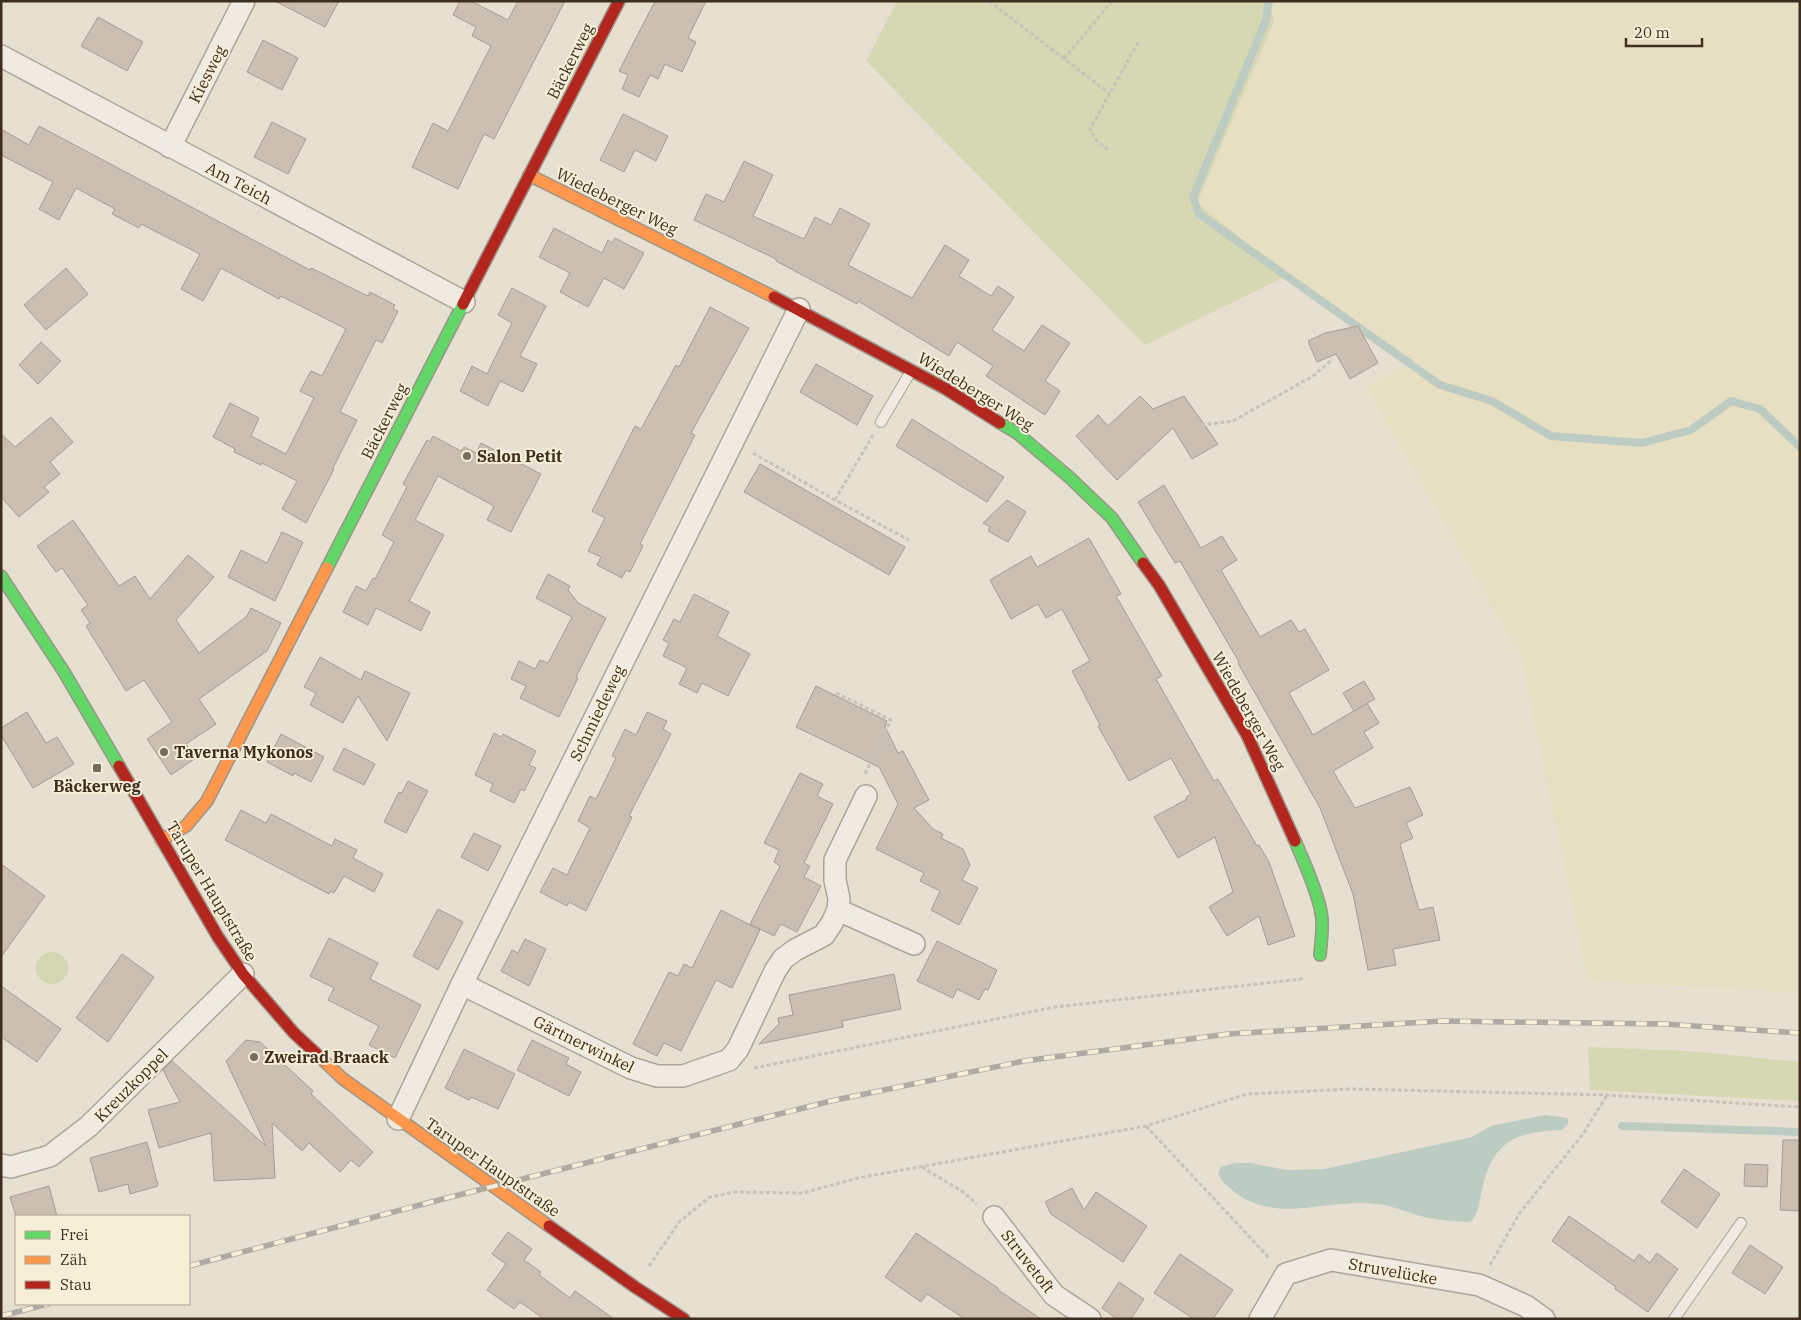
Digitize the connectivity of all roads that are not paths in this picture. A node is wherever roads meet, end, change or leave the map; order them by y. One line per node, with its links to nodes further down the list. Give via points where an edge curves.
1 (244, 1): 4 (street, Kiesweg)
2 (619, 1): 5 (street, Bäckerweg)
3 (6, 64): 4 (street, Am Teich)
4 (170, 146): 6 (street, Am Teich)
5 (529, 176): 6 (street, Bäckerweg); 7 (street, Wiedeberger Weg)
6 (464, 302): 12 (street, Bäckerweg, via 207,801 186,826)
7 (799, 308): 8 (street, Wiedeberger Weg); 17 (street, Schmiedeweg)
8 (912, 370): 9 (lane); 15 (street, Wiedeberger Weg, via 1017,433 1069,477 1112,518 1159,585 1247,735 1304,861 1321,912)
9 (881, 422)
10 (1, 576): 12 (street, Taruper Hauptstraße, via 64,672)
11 (866, 796): 13 (street, via 835,860)
12 (161, 840): 16 (street, Taruper Hauptstraße)
13 (838, 910): 14 (street); 17 (street, Gärtnerwinkel, via 824,935 783,959 738,1049 729,1060 683,1076 657,1076 631,1068)
14 (914, 944)
15 (1320, 954)
16 (243, 974): 18 (street, Taruper Hauptstraße, via 294,1033 343,1078); 19 (street, Kreuzkoppel, via 89,1126 50,1156 11,1167)
17 (462, 984): 18 (street, Schmiedeweg)
18 (398, 1119): 22 (street, Taruper Hauptstraße)
19 (1, 1165)
20 (994, 1217): 23 (street, Struvetoft, via 1054,1295)
21 (1741, 1222): 26 (lane)
22 (684, 1319)
23 (1090, 1319)
24 (1260, 1319): 25 (street, Struvelücke, via 1286,1274 1331,1260 1479,1285 1526,1306)
25 (1544, 1319)
26 (1674, 1319)

